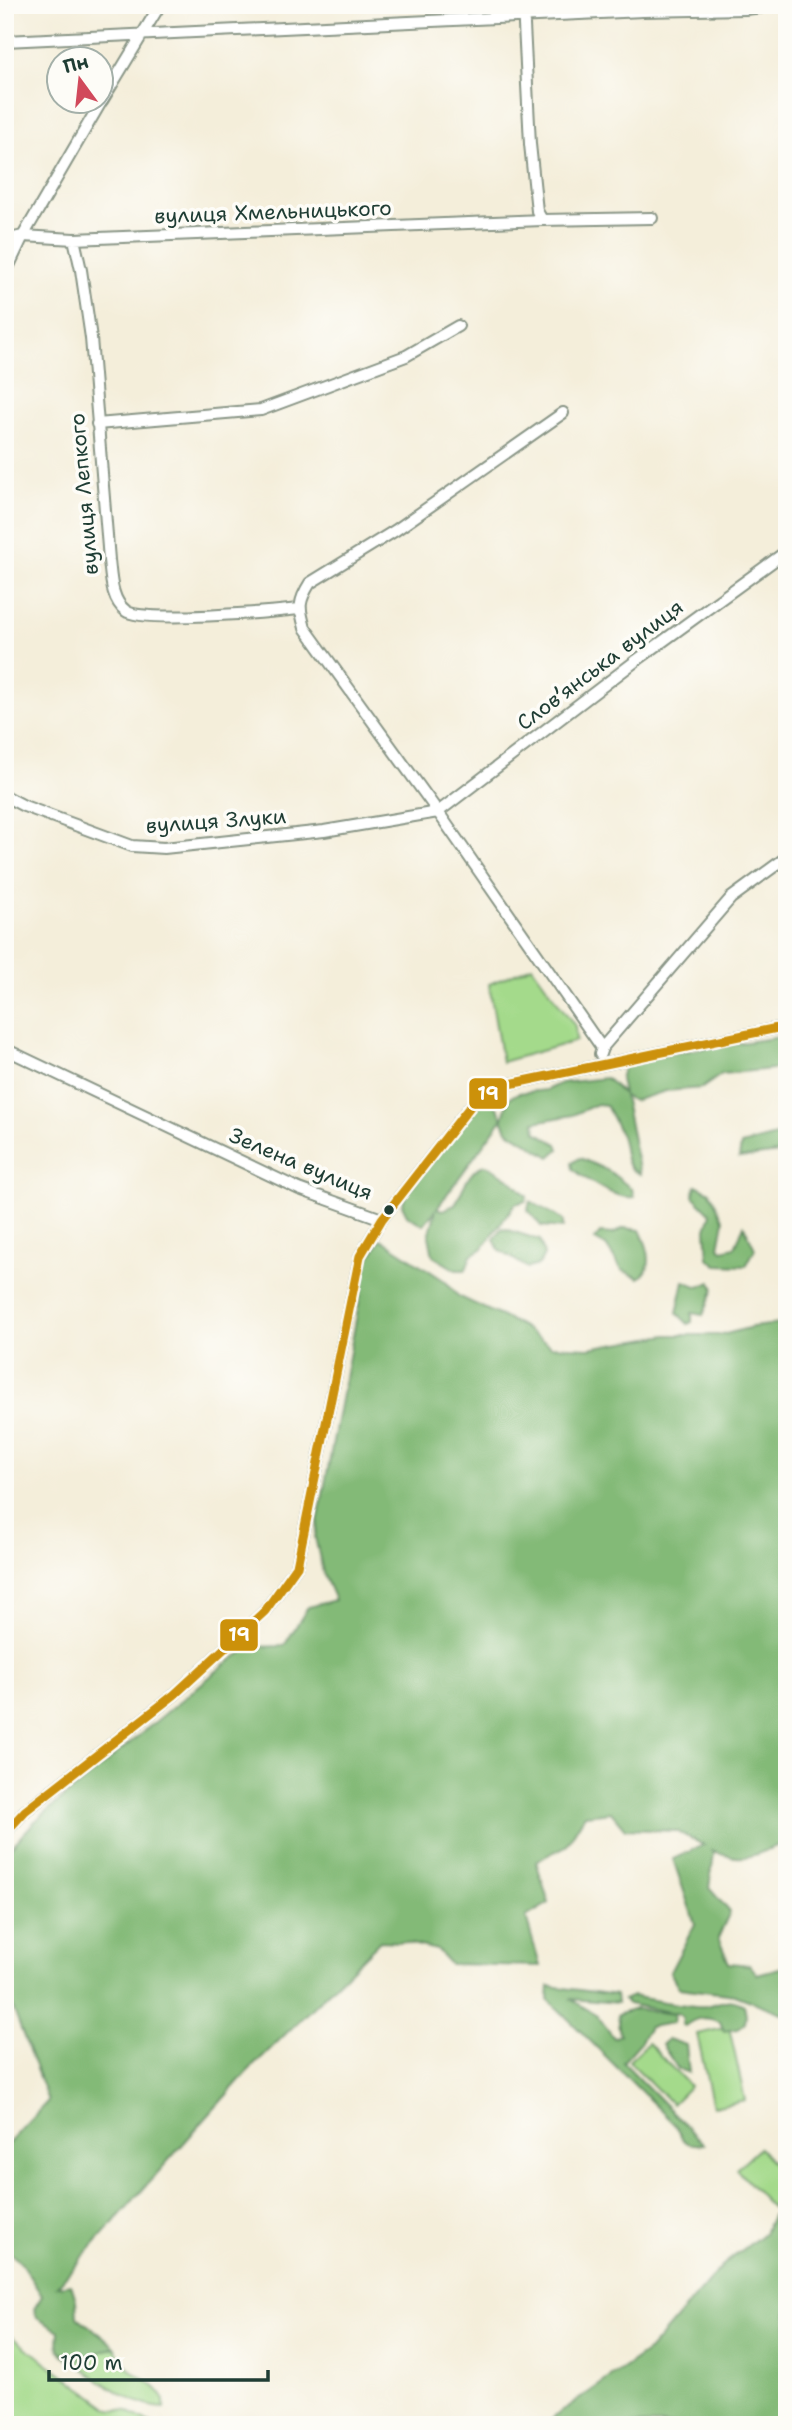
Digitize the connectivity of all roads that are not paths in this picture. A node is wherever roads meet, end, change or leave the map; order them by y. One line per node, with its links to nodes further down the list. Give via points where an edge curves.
1 (160, 5): 5 (street)
2 (523, 5): 4 (street)
3 (783, 5): 4 (street)
4 (523, 17): 5 (street); 10 (street, via 530,144 537,211)
5 (143, 33): 6 (street); 7 (street)
6 (5, 41)
7 (116, 77)
8 (92, 116): 11 (street)
9 (652, 219): 10 (street, вулиця Хмельницького)
10 (542, 220): 12 (street, вулиця Хмельницького)
11 (23, 236): 12 (street, вулиця Хмельницького); 13 (street, вулиця Хмельницького); 14 (street)
12 (74, 239): 17 (street, вулиця Лепкого, via 91,338)
13 (5, 240)
14 (5, 274)
15 (458, 326): 17 (street, via 406,356 261,410)
16 (562, 413): 19 (street, via 396,530 310,583)
17 (97, 424): 19 (street, вулиця Лепкого, via 112,587 127,612 146,616)
18 (787, 551): 21 (street, Словʼянська вулиця)
19 (299, 609): 21 (street, via 305,628)
20 (5, 796): 21 (street, вулиця Злуки, via 132,846 164,849 324,831)
21 (438, 812): 24 (street)
22 (787, 857): 24 (street, via 731,898)
23 (787, 1026): 26 (street, Зелена вулиця)
24 (602, 1048): 26 (street)
25 (5, 1049): 27 (street, Зелена вулиця, via 299,1189)
26 (598, 1065): 27 (street, Зелена вулиця, via 505,1085 476,1098)
27 (382, 1219): 28 (street, via 360,1256 297,1566 265,1611 184,1686 25,1811)
28 (5, 1833)

